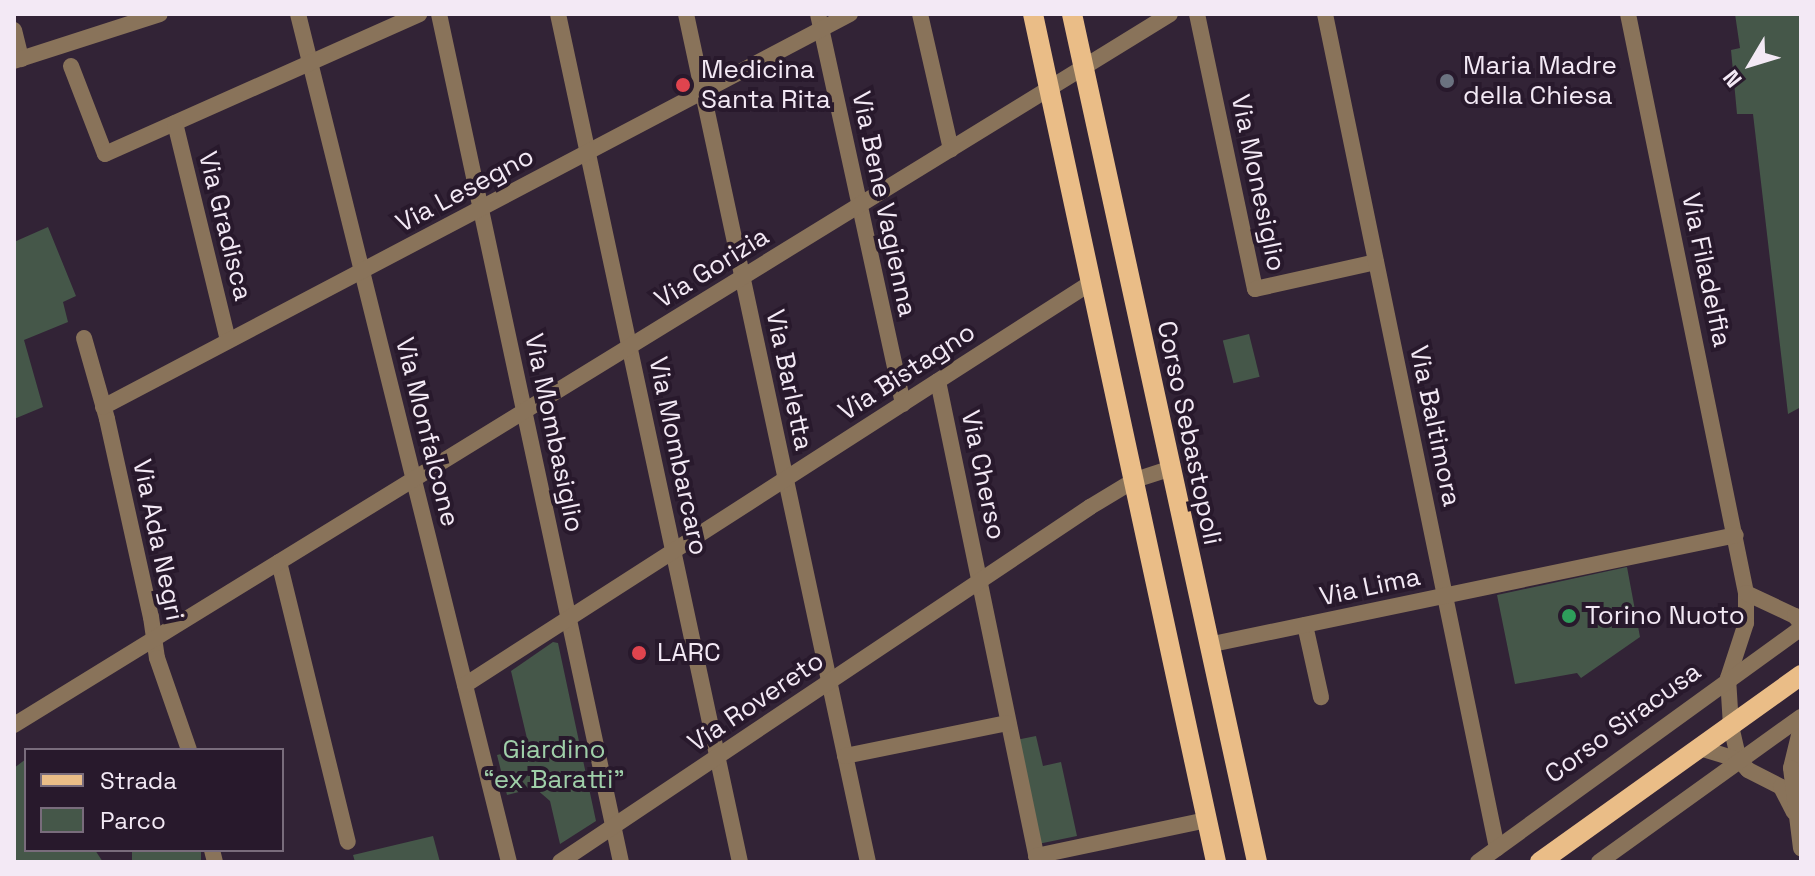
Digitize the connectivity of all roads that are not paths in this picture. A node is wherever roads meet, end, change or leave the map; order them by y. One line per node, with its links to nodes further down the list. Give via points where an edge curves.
1 (298, 14): 18 (street, Via Monfalcone)
2 (419, 14): 18 (street, Via Gradisca)
3 (439, 14): 27 (street, Via Mombasiglio)
4 (558, 14): 25 (street, Via Mombarcaro)
5 (686, 14): 22 (street, Via Barletta)
6 (850, 14): 15 (street, Via Lesegno)
7 (920, 14): 24 (street)
8 (1033, 14): 21 (main road)
9 (1072, 14): 20 (main road, Corso Sebastopoli)
10 (1170, 14): 20 (street, Via Gorizia)
11 (1197, 14): 28 (street, Via Monesiglio, via 1255,289)
12 (1325, 14): 28 (street, Via Baltimora)
13 (1628, 14): 43 (street, Via Filadelfia)
14 (153, 15): 17 (street)
15 (820, 22): 22 (street, Via Lesegno); 26 (street, Via Bene Vagienna)
16 (14, 30): 17 (street)
17 (18, 60)
18 (310, 62): 23 (street, Via Gradisca); 29 (street, Via Monfalcone)
19 (71, 66): 23 (street, Via Gradisca, via 105,154)
20 (1084, 67): 21 (street, Via Gorizia); 39 (main road, Corso Sebastopoli)
21 (1049, 89): 24 (street, Via Gorizia); 31 (main road)
22 (703, 93): 25 (street, Via Lesegno); 30 (street, Via Barletta)
23 (175, 123): 33 (street, Via Gradisca)
24 (951, 149): 26 (street, Via Gorizia)
25 (589, 152): 27 (street, Via Lesegno); 34 (street, Via Mombarcaro)
26 (859, 205): 30 (street, Via Gorizia); 36 (street, Via Bene Vagienna)
27 (481, 209): 29 (street, Via Lesegno); 38 (street, Via Mombasiglio)
28 (1376, 262): 48 (street, Via Baltimora)
29 (362, 272): 33 (street, Via Lesegno); 40 (street, Via Monfalcone)
30 (743, 277): 34 (street, Via Gorizia); 41 (street, Via Barletta)
31 (1092, 282): 35 (street, Via Bistagno); 42 (main road)
32 (84, 338): 37 (street, Via Ada Negri)
33 (228, 341): 37 (street, Via Lesegno)
34 (629, 346): 38 (street, Via Gorizia); 44 (street, Via Mombarcaro)
35 (938, 381): 36 (street, Via Bistagno); 46 (street, Via Cherso)
36 (903, 404): 41 (street, Via Bistagno)
37 (103, 407): 52 (street, Via Ada Negri)
38 (525, 411): 40 (street, Via Gorizia); 49 (street, Via Mombasiglio)
39 (1169, 469): 42 (street, Via Rovereto); 53 (main road, Corso Sebastopoli)
40 (414, 479): 45 (street, Via Gorizia); 57 (street, Via Monfalcone)
41 (785, 479): 44 (street, Via Bistagno); 56 (street, Via Barletta)
42 (1135, 480): 46 (street, Via Rovereto); 70 (main road)
43 (1736, 535): 47 (street, Via Filadelfia); 48 (street)
44 (674, 551): 49 (street, Via Bistagno); 67 (street, Via Mombarcaro)
45 (279, 562): 52 (street, Via Gorizia); 72 (street)
46 (979, 581): 56 (street, Via Rovereto); 60 (street)
47 (1746, 593): 51 (street, via 1795,616); 55 (street, Via Filadelfia, via 1741,649)
48 (1446, 597): 50 (street, Via Lima); 73 (street, Via Baltimora)
49 (569, 617): 57 (street, Via Bistagno); 71 (street, Via Mombasiglio)
50 (1305, 625): 53 (street, Via Lima); 58 (street, Via Lima)
51 (1801, 626): 55 (street, Corso Siracusa)
52 (155, 639): 61 (street, Via Gorizia); 64 (street, Via Ada Negri)
53 (1208, 645): 82 (main road, Corso Sebastopoli)
54 (1801, 675): 62 (main road)
55 (1728, 678): 62 (street, Via Filadelfia); 73 (street, Corso Siracusa)
56 (831, 681): 66 (street, Via Barletta); 67 (street, Via Rovereto)
57 (465, 685): 76 (street, Via Monfalcone)
58 (1321, 697)
59 (1801, 717): 68 (street)
60 (1007, 723): 66 (street); 75 (street)
61 (14, 725)
62 (1731, 726): 65 (main road); 68 (street, Via Filadelfia)
63 (1801, 727): 69 (street, via 1792,760)
64 (188, 748)
65 (1700, 748): 68 (street); 84 (main road)
66 (845, 756): 80 (street, Via Barletta)
67 (717, 757): 71 (street, Via Rovereto); 79 (street, Via Mombarcaro)
68 (1739, 760): 69 (street, via 1781,787); 85 (street)
69 (1794, 812): 74 (street)
70 (1207, 820): 75 (street); 81 (main road)
71 (613, 826): 77 (street, Via Rovereto); 78 (street, Via Mombasiglio)
72 (348, 842)
73 (1497, 848): 83 (street, Corso Siracusa)
74 (1801, 848)
75 (1037, 859)
76 (509, 862)
77 (560, 862)
78 (621, 862)
79 (740, 862)
80 (868, 862)
81 (1216, 862)
82 (1257, 862)
83 (1478, 862)
84 (1540, 862)
85 (1599, 862)

